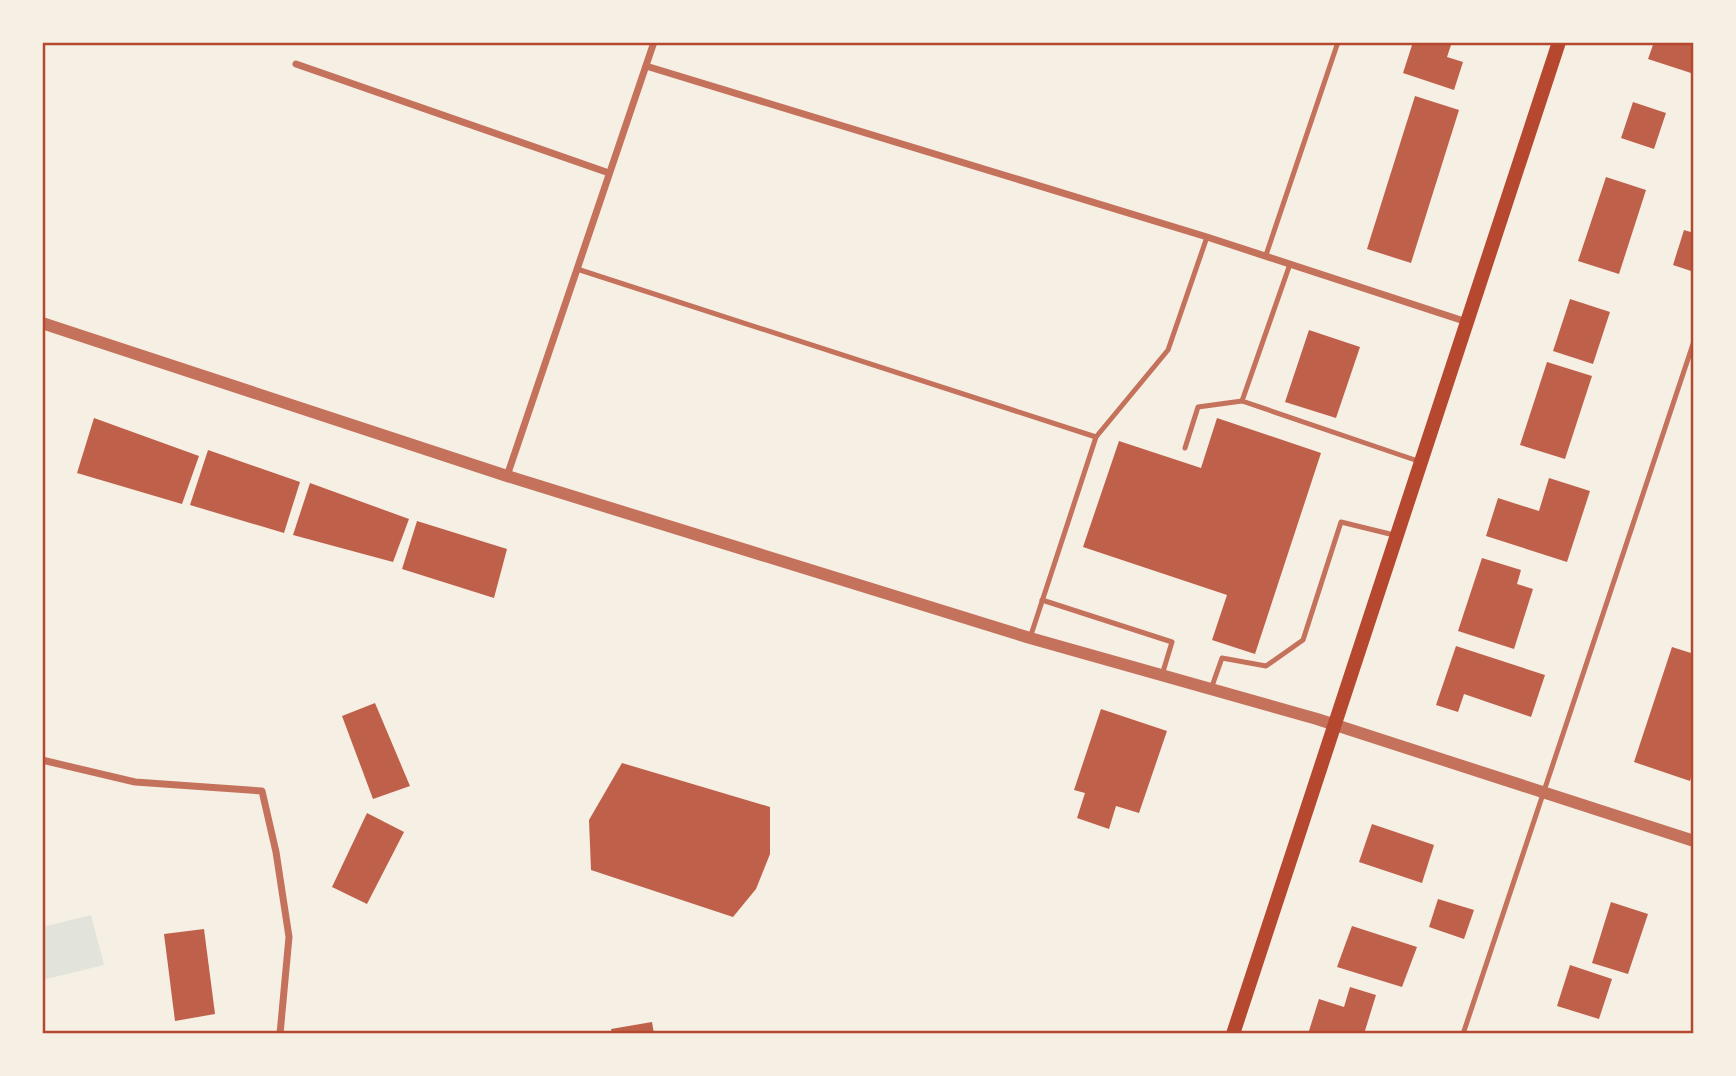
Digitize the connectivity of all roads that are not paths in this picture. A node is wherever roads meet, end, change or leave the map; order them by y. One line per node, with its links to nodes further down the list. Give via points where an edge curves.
1 (654, 42): 5 (street)
2 (1338, 42): 8 (lane)
3 (1559, 42): 11 (main road)
4 (296, 64): 6 (street)
5 (646, 66): 6 (street); 7 (street)
6 (609, 173): 10 (street)
7 (1207, 237): 8 (street); 15 (lane, via 1168,350)
8 (1266, 255): 9 (street)
9 (1290, 264): 11 (street); 14 (lane)
10 (577, 269): 15 (lane); 18 (street)
11 (1467, 322): 17 (main road)
12 (42, 323): 18 (street)
13 (1694, 341): 26 (lane)
14 (1242, 401): 16 (lane, via 1198,407); 17 (lane)
15 (1096, 437): 20 (lane)
16 (1185, 448)
17 (1421, 462): 19 (main road)
18 (507, 476): 21 (street)
19 (1397, 536): 23 (lane, via 1341,522 1303,640 1266,666 1222,658); 24 (main road)
20 (1042, 600): 21 (lane); 22 (lane, via 1172,642)
21 (1030, 638): 22 (street)
22 (1161, 675): 23 (street)
23 (1211, 689): 24 (street)
24 (1334, 725): 26 (street); 29 (main road)
25 (42, 760): 28 (street, via 135,782 262,791 289,937)
26 (1543, 792): 27 (street); 30 (lane)
27 (1694, 841)
28 (280, 1034)
29 (1233, 1034)
30 (1463, 1034)

